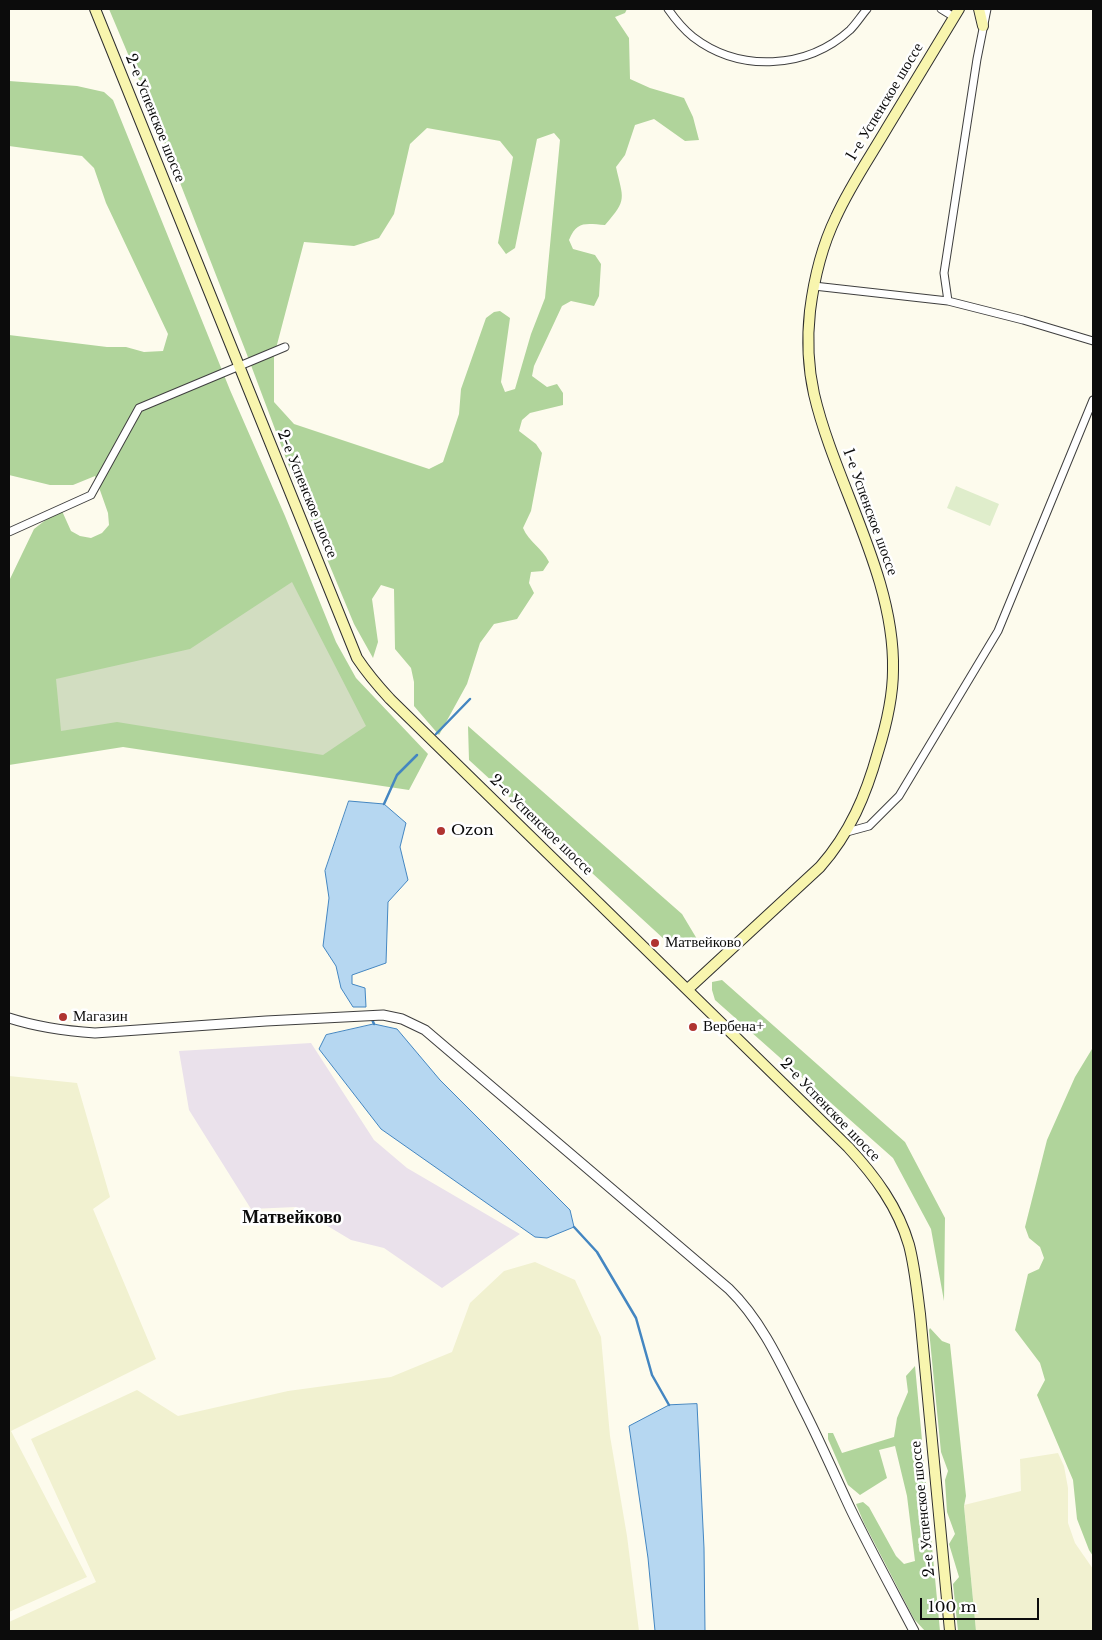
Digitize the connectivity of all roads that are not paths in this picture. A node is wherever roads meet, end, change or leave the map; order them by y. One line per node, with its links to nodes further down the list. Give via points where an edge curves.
1 (95, 9): 13 (main road, 2-е Успенское шоссе)
2 (668, 9): 3 (street, via 678,24 713,50 736,59 758,62 781,62 829,45 850,29)
3 (866, 9)
4 (941, 9): 7 (street)
5 (979, 9): 8 (main road)
6 (987, 9): 8 (street)
7 (958, 11): 9 (main road, 1-е Успенское шоссе, via 836,217)
8 (983, 26): 10 (street, via 944,273)
9 (814, 286): 10 (street); 16 (main road, 1-е Успенское шоссе, via 809,360 814,394 886,604 894,671 881,742)
10 (948, 301): 11 (street)
11 (1093, 340)
12 (284, 347): 13 (street)
13 (239, 366): 15 (street, via 139,408 91,495); 17 (main road, 2-е Успенское шоссе, via 366,672)
14 (1093, 400): 16 (street, via 998,631 899,796 869,826)
15 (9, 532)
16 (847, 832): 17 (main road, 1-е Успенское шоссе, via 820,867)
17 (688, 989): 20 (main road, 2-е Успенское шоссе, via 854,1153 886,1193 902,1227 914,1268 920,1314)
18 (9, 1018): 19 (street, via 40,1027 95,1033 383,1015 409,1022 432,1035 744,1304 790,1384)
19 (914, 1631)
20 (950, 1631)

